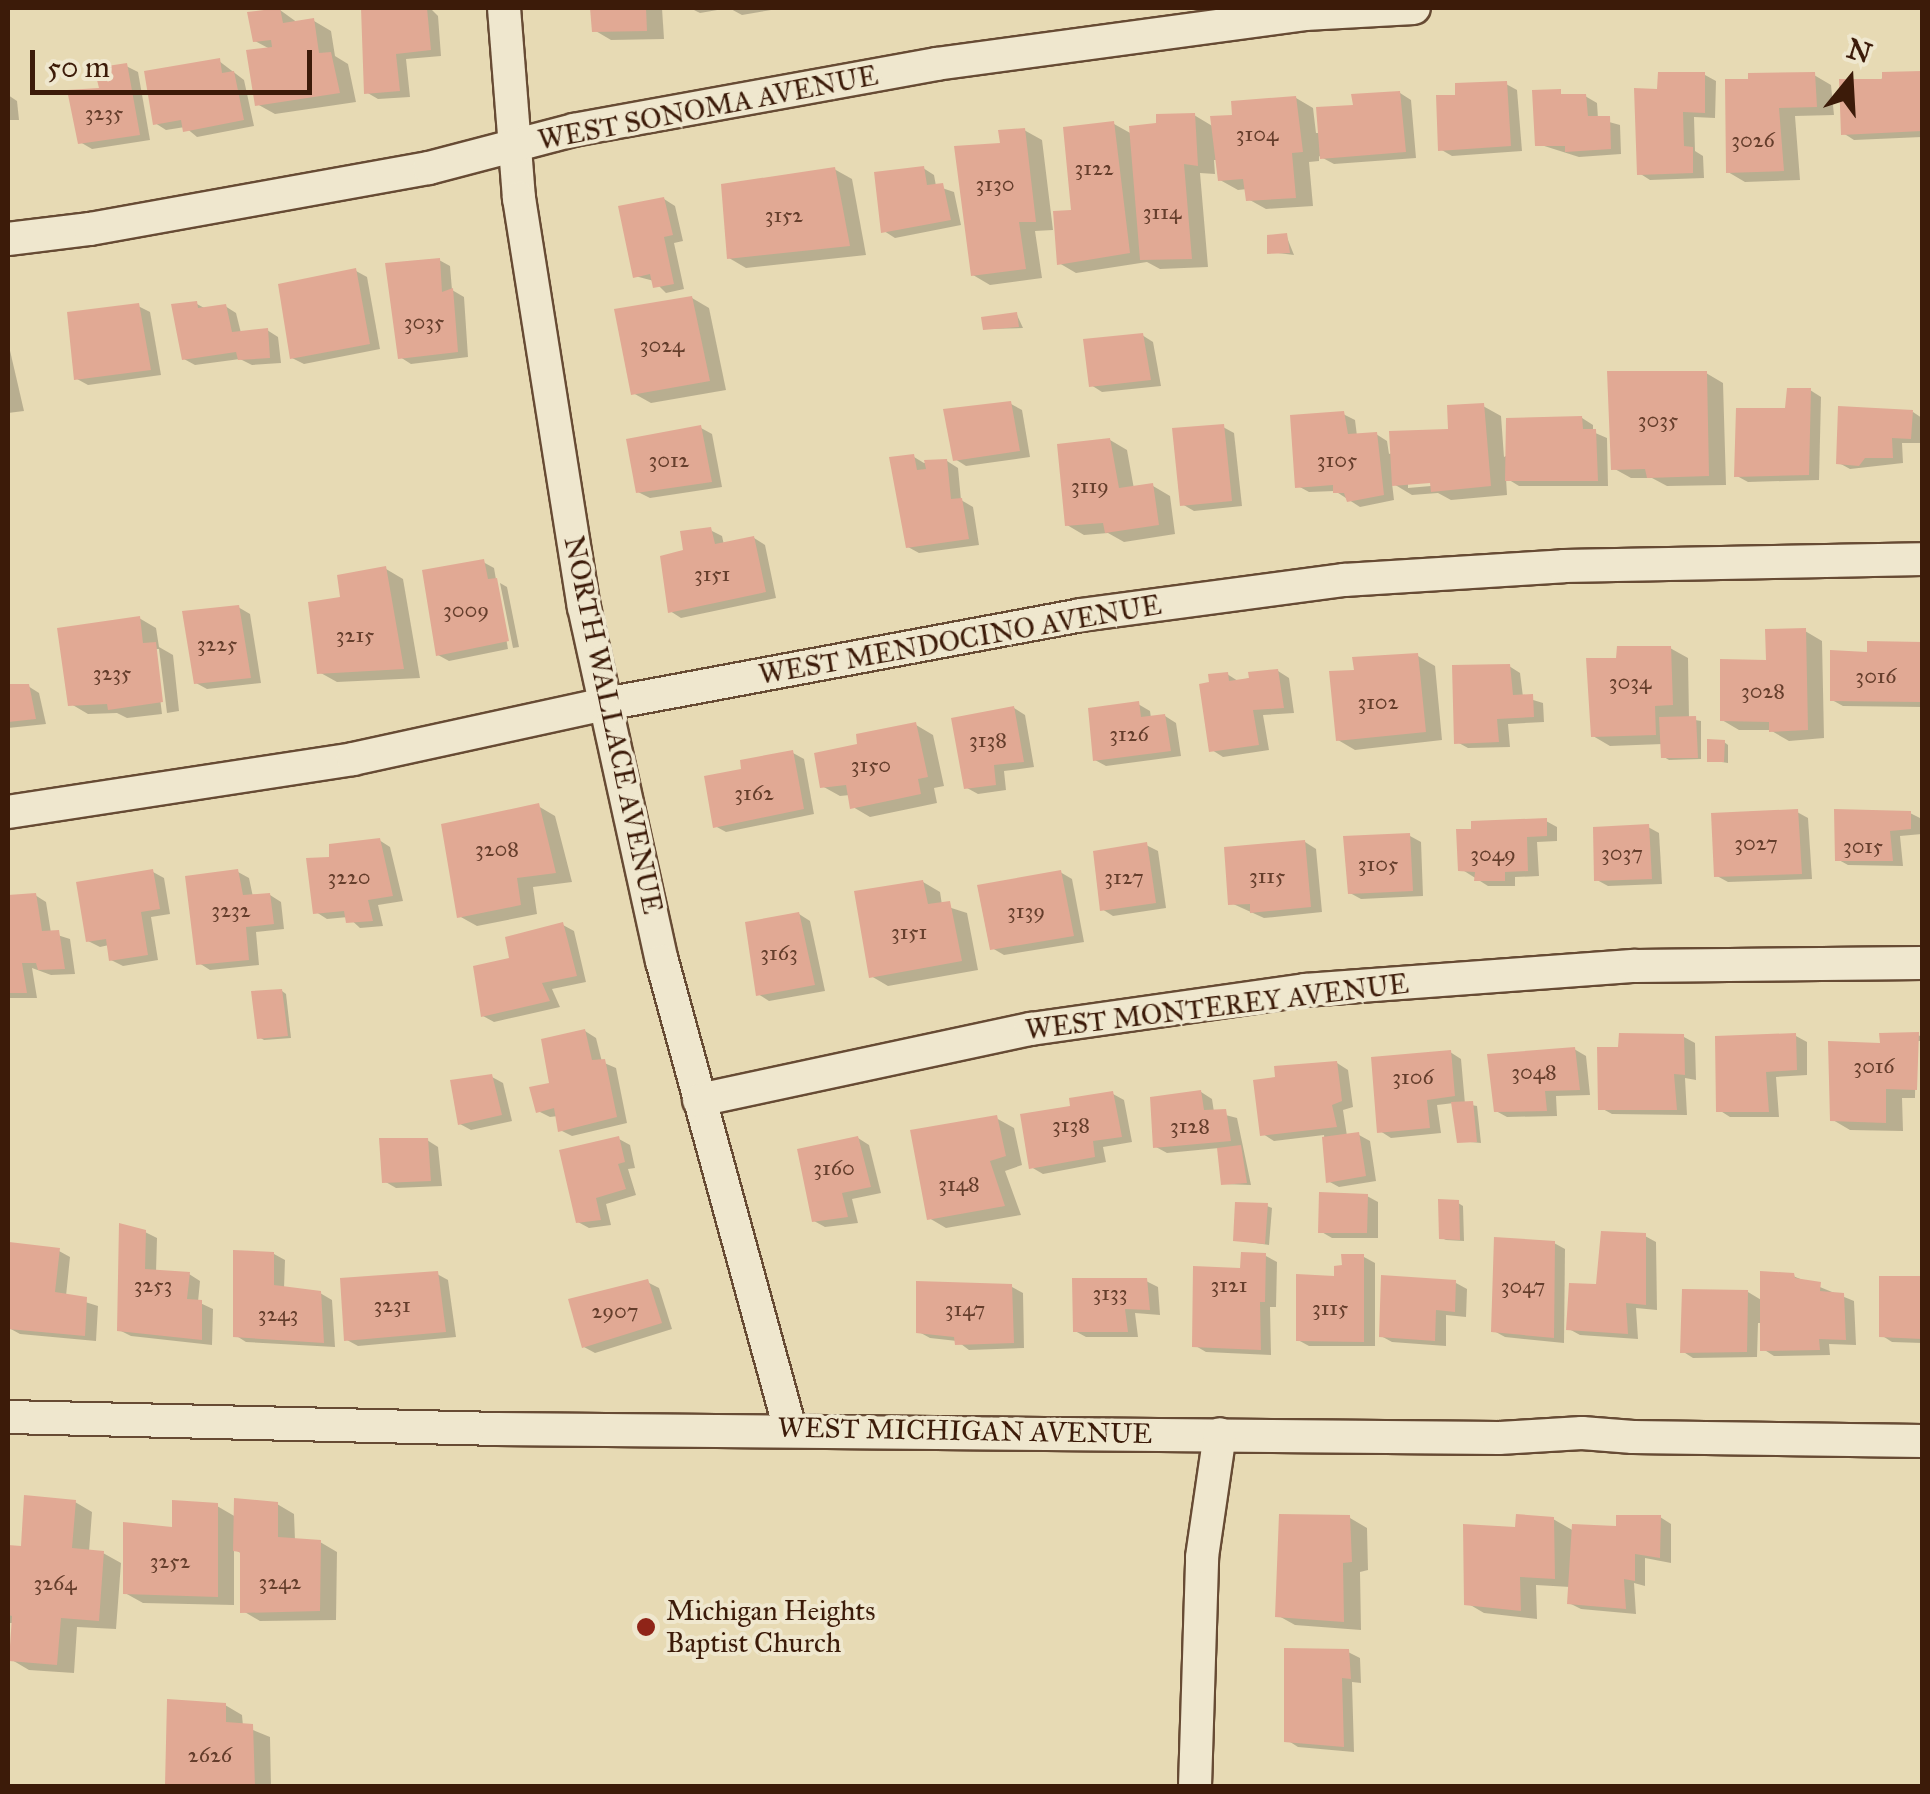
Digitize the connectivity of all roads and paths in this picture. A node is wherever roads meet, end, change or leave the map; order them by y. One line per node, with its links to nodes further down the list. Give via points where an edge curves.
1 (504, 8): 3 (street, NORTH WALLACE AVENUE)
2 (1414, 8): 3 (street, WEST SONOMA AVENUE, via 1305,14 936,64 574,130)
3 (515, 147): 4 (street, WEST SONOMA AVENUE, via 429,168); 6 (street, NORTH WALLACE AVENUE, via 584,607)
4 (8, 239)
5 (1922, 559): 6 (street, WEST MENDOCINO AVENUE, via 1564,566 1344,580 1081,615)
6 (606, 704): 7 (street, WEST MENDOCINO AVENUE, via 353,759); 9 (street, NORTH WALLACE AVENUE)
7 (8, 812)
8 (1922, 963): 9 (street, WEST MONTEREY AVENUE, via 1634,966 1304,990 1032,1029)
9 (699, 1100): 11 (street, NORTH WALLACE AVENUE)
10 (8, 1417): 11 (street, WEST MICHIGAN AVENUE, via 496,1429)
11 (790, 1428): 12 (street, WEST MICHIGAN AVENUE)
12 (1220, 1434): 13 (street, WEST MICHIGAN AVENUE, via 1499,1438 1582,1432); 14 (street, via 1200,1572)
13 (1922, 1441)
14 (1195, 1786)

